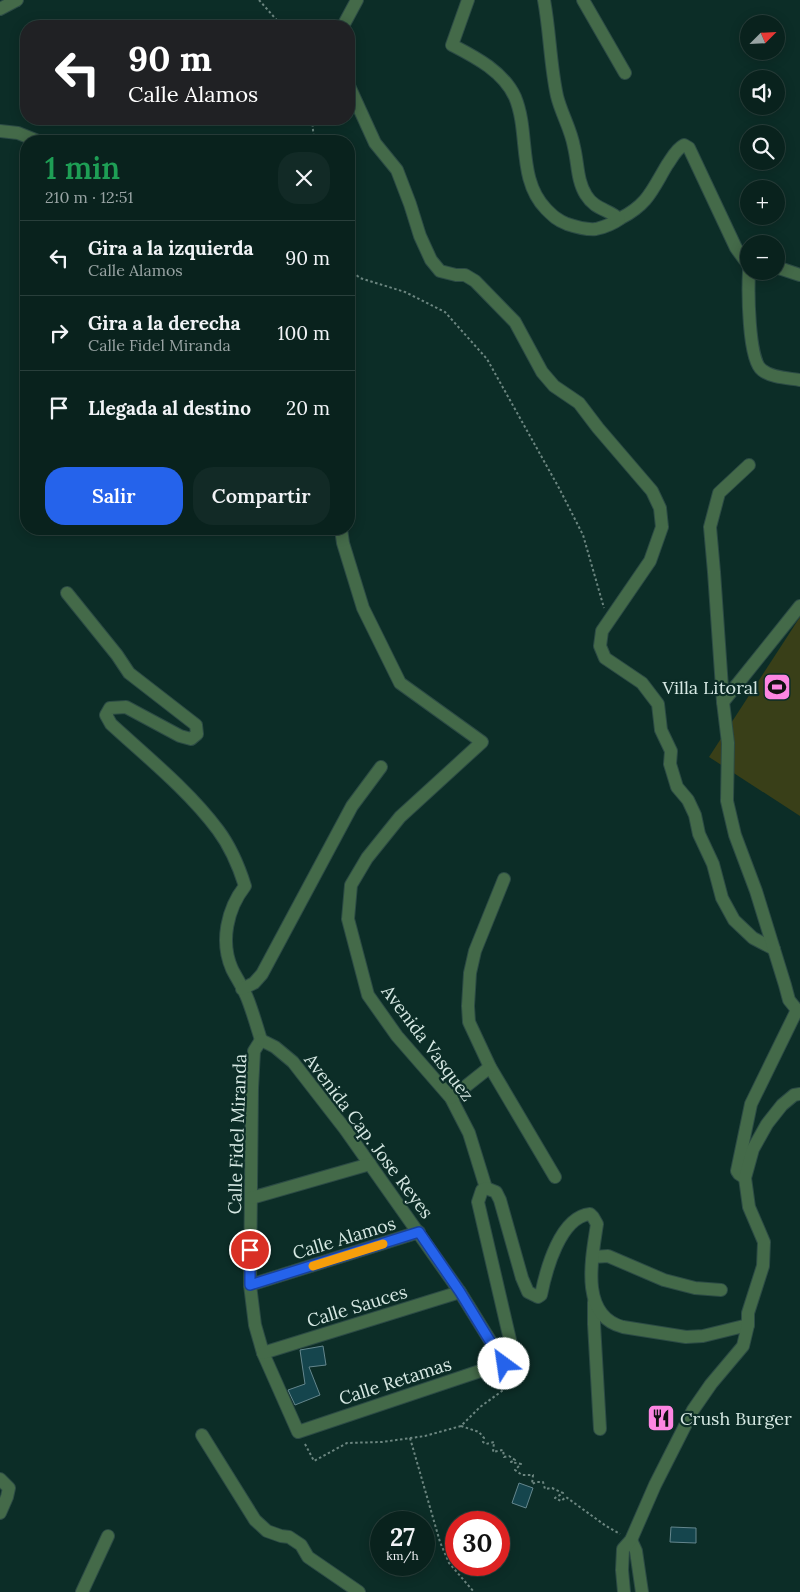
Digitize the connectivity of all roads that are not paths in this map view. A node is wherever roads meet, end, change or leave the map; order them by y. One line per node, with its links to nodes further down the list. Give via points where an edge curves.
1 (17, 0): 6 (street)
2 (357, 0): 7 (street)
3 (468, 0): 12 (street, via 452,45 482,61 506,83 514,96 533,193 557,220 579,228 596,229)
4 (544, 0): 12 (street, via 557,96 574,146 580,184 592,203)
5 (582, 0): 8 (street)
6 (0, 9)
7 (345, 20)
8 (625, 73)
9 (355, 99): 25 (street, via 375,143 397,170 431,260 440,271 465,275 475,281 515,322 542,372 554,386 579,403 652,491 660,508 662,527 650,561 602,631 600,646 605,658 642,683 658,704 661,730 671,751 670,764 677,787 695,815 722,898 734,920 753,938)
10 (0, 131): 11 (street)
11 (23, 135)
12 (620, 219): 13 (street, via 645,202 673,156 680,147 687,146)
13 (740, 254)
14 (785, 270): 15 (street)
15 (800, 274)
16 (749, 280): 17 (street, via 754,359 769,375)
17 (800, 380)
18 (749, 465): 22 (street, via 719,493 710,527)
19 (342, 535): 31 (street, Avenida Vasquez, via 364,608 400,683 482,742 400,818 367,858 351,885 348,919 368,995 397,1036)
20 (67, 593): 26 (street, via 129,673 196,725 197,734 190,739 126,707 110,708 106,715 111,724 179,785 219,830 233,856 245,886 232,908 226,946 231,968)
21 (800, 606): 22 (street)
22 (723, 702): 25 (street, via 728,743 727,801 734,835)
23 (381, 767): 26 (street, via 352,806 262,974)
24 (504, 879): 29 (street, via 475,950 470,973 469,1022)
25 (774, 949): 27 (street, via 789,1000)
26 (242, 989): 28 (street)
27 (799, 1009): 34 (street, via 751,1104 738,1170)
28 (261, 1040): 32 (street, Avenida Cap. Jose Reyes, via 293,1062); 36 (street, Calle Fidel Miranda, via 254,1051)
29 (490, 1067): 31 (street); 33 (street)
30 (800, 1094): 34 (street, via 794,1095 767,1124 753,1149)
31 (451, 1098): 35 (street, Avenida Vasquez, via 469,1133)
32 (370, 1164): 36 (street); 37 (street, Avenida Cap. Jose Reyes)
33 (555, 1177)
34 (745, 1178): 43 (street, via 749,1207 764,1242 764,1266 748,1313)
35 (486, 1188): 38 (street, via 496,1192 500,1200 522,1278 533,1296 541,1294 555,1247 572,1222 590,1214 597,1224); 45 (street, via 478,1202 511,1344)
36 (251, 1198): 39 (street, Calle Fidel Miranda)
37 (419, 1232): 39 (street, Calle Alamos); 41 (street, Avenida Cap. Jose Reyes)
38 (593, 1257): 40 (street, via 608,1256 664,1280 694,1288); 42 (street)
39 (250, 1285): 44 (street, Calle Fidel Miranda, via 255,1325)
40 (721, 1290)
41 (460, 1292): 44 (street, Calle Sauces); 45 (street, Avenida Cap. Jose Reyes)
42 (594, 1299): 43 (street, via 606,1319 623,1327 686,1337); 46 (street)
43 (748, 1325): 52 (street, via 743,1346 693,1410)
44 (263, 1353): 47 (street, Calle Fidel Miranda)
45 (504, 1364): 47 (street, Calle Retamas)
46 (600, 1429)
47 (298, 1432)
48 (202, 1435): 54 (street, via 255,1520 267,1531 289,1537 308,1557)
49 (0, 1479): 50 (street, via 9,1488)
50 (0, 1513)
51 (108, 1536): 53 (street)
52 (631, 1540): 55 (street, via 623,1549); 56 (street, via 636,1551)
53 (84, 1591)
54 (359, 1592)
55 (624, 1592)
56 (642, 1592)

